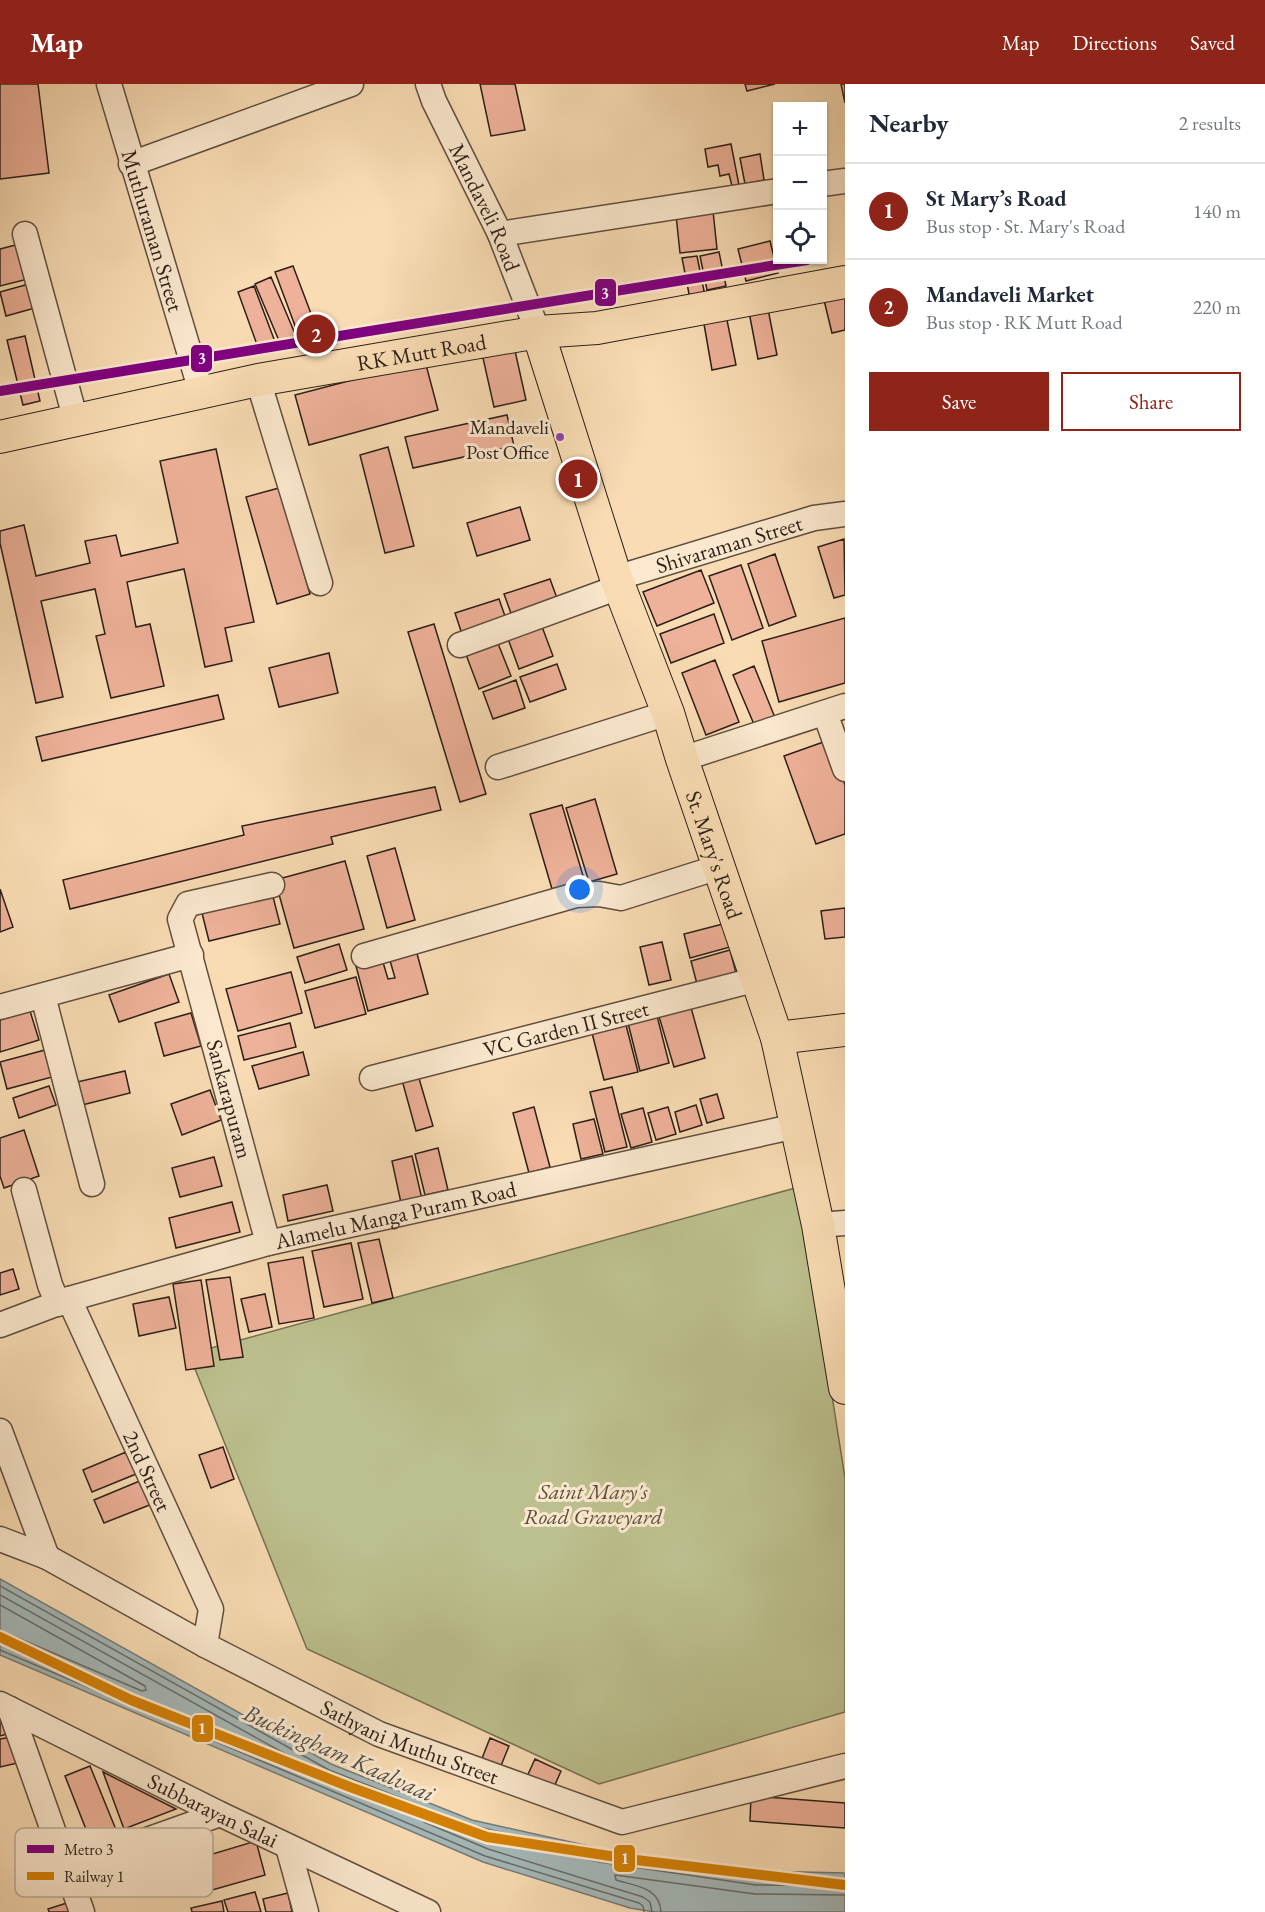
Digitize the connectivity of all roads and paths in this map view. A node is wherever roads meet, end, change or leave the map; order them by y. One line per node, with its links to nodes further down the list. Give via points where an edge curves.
1 (109, 84): 5 (street, Muthuraman Street)
2 (351, 84): 5 (street)
3 (410, 84): 4 (street)
4 (431, 92): 10 (street, Mandaveli Road)
5 (132, 164): 13 (street, Muthuraman Street)
6 (845, 181): 7 (street)
7 (827, 183)
8 (773, 192): 10 (street)
9 (26, 234): 15 (street)
10 (500, 234): 12 (street, Mandaveli Road)
11 (845, 282): 12 (main road, RK Mutt Road, via 597,328)
12 (538, 332): 14 (main road, RK Mutt Road); 18 (main road, St. Mary's Road)
13 (197, 378)
14 (258, 380): 15 (main road, RK Mutt Road); 19 (street)
15 (76, 421): 16 (main road, RK Mutt Road)
16 (0, 437)
17 (845, 514): 18 (street, Shivaraman Street, via 814,518)
18 (617, 582): 20 (street, Shivaraman Street); 22 (main road, St. Mary's Road)
19 (320, 583)
20 (460, 645)
21 (835, 710): 23 (street); 25 (street)
22 (668, 713): 23 (main road, St. Mary's Road); 24 (street)
23 (682, 759): 26 (main road, St. Mary's Road)
24 (498, 767)
25 (845, 770)
26 (719, 867): 29 (street, via 621,898 576,895); 30 (main road, St. Mary's Road)
27 (272, 885): 28 (street, Sankarapuram, via 188,904 180,919)
28 (191, 956): 31 (street); 40 (street, Sankarapuram)
29 (364, 956)
30 (758, 978): 34 (main road, St. Mary's Road); 35 (street, VC Garden II Street)
31 (43, 996): 32 (street); 37 (street)
32 (0, 1006)
33 (845, 1030): 34 (main road)
34 (777, 1038): 36 (main road, St. Mary's Road)
35 (372, 1078)
36 (796, 1126): 39 (main road, St. Mary's Road); 40 (street, Alamelu Manga Puram Road)
37 (92, 1184)
38 (24, 1190): 41 (street, 2nd Street, via 50,1285)
39 (831, 1224): 43 (main road, St. Mary's Road)
40 (268, 1243): 41 (street, Alamelu Manga Puram Road)
41 (64, 1301): 42 (street, Alamelu Manga Puram Road); 47 (street, 2nd Street, via 211,1609)
42 (0, 1325)
43 (845, 1388)
44 (0, 1431): 46 (street)
45 (0, 1539): 46 (street, Sathyani Muthu Street)
46 (47, 1557): 47 (street, Sathyani Muthu Street)
47 (206, 1645): 49 (street, Sathyani Muthu Street, via 379,1734 622,1822)
48 (5, 1707): 50 (street, Subbarayan Salai); 51 (street)
49 (845, 1766)
50 (220, 1814): 52 (street); 53 (street, Subbarayan Salai)
51 (52, 1828)
52 (181, 1828)
53 (288, 1847): 56 (street); 57 (street, Subbarayan Salai)
54 (77, 1897): 55 (street)
55 (82, 1912)
56 (306, 1912)
57 (428, 1912)

